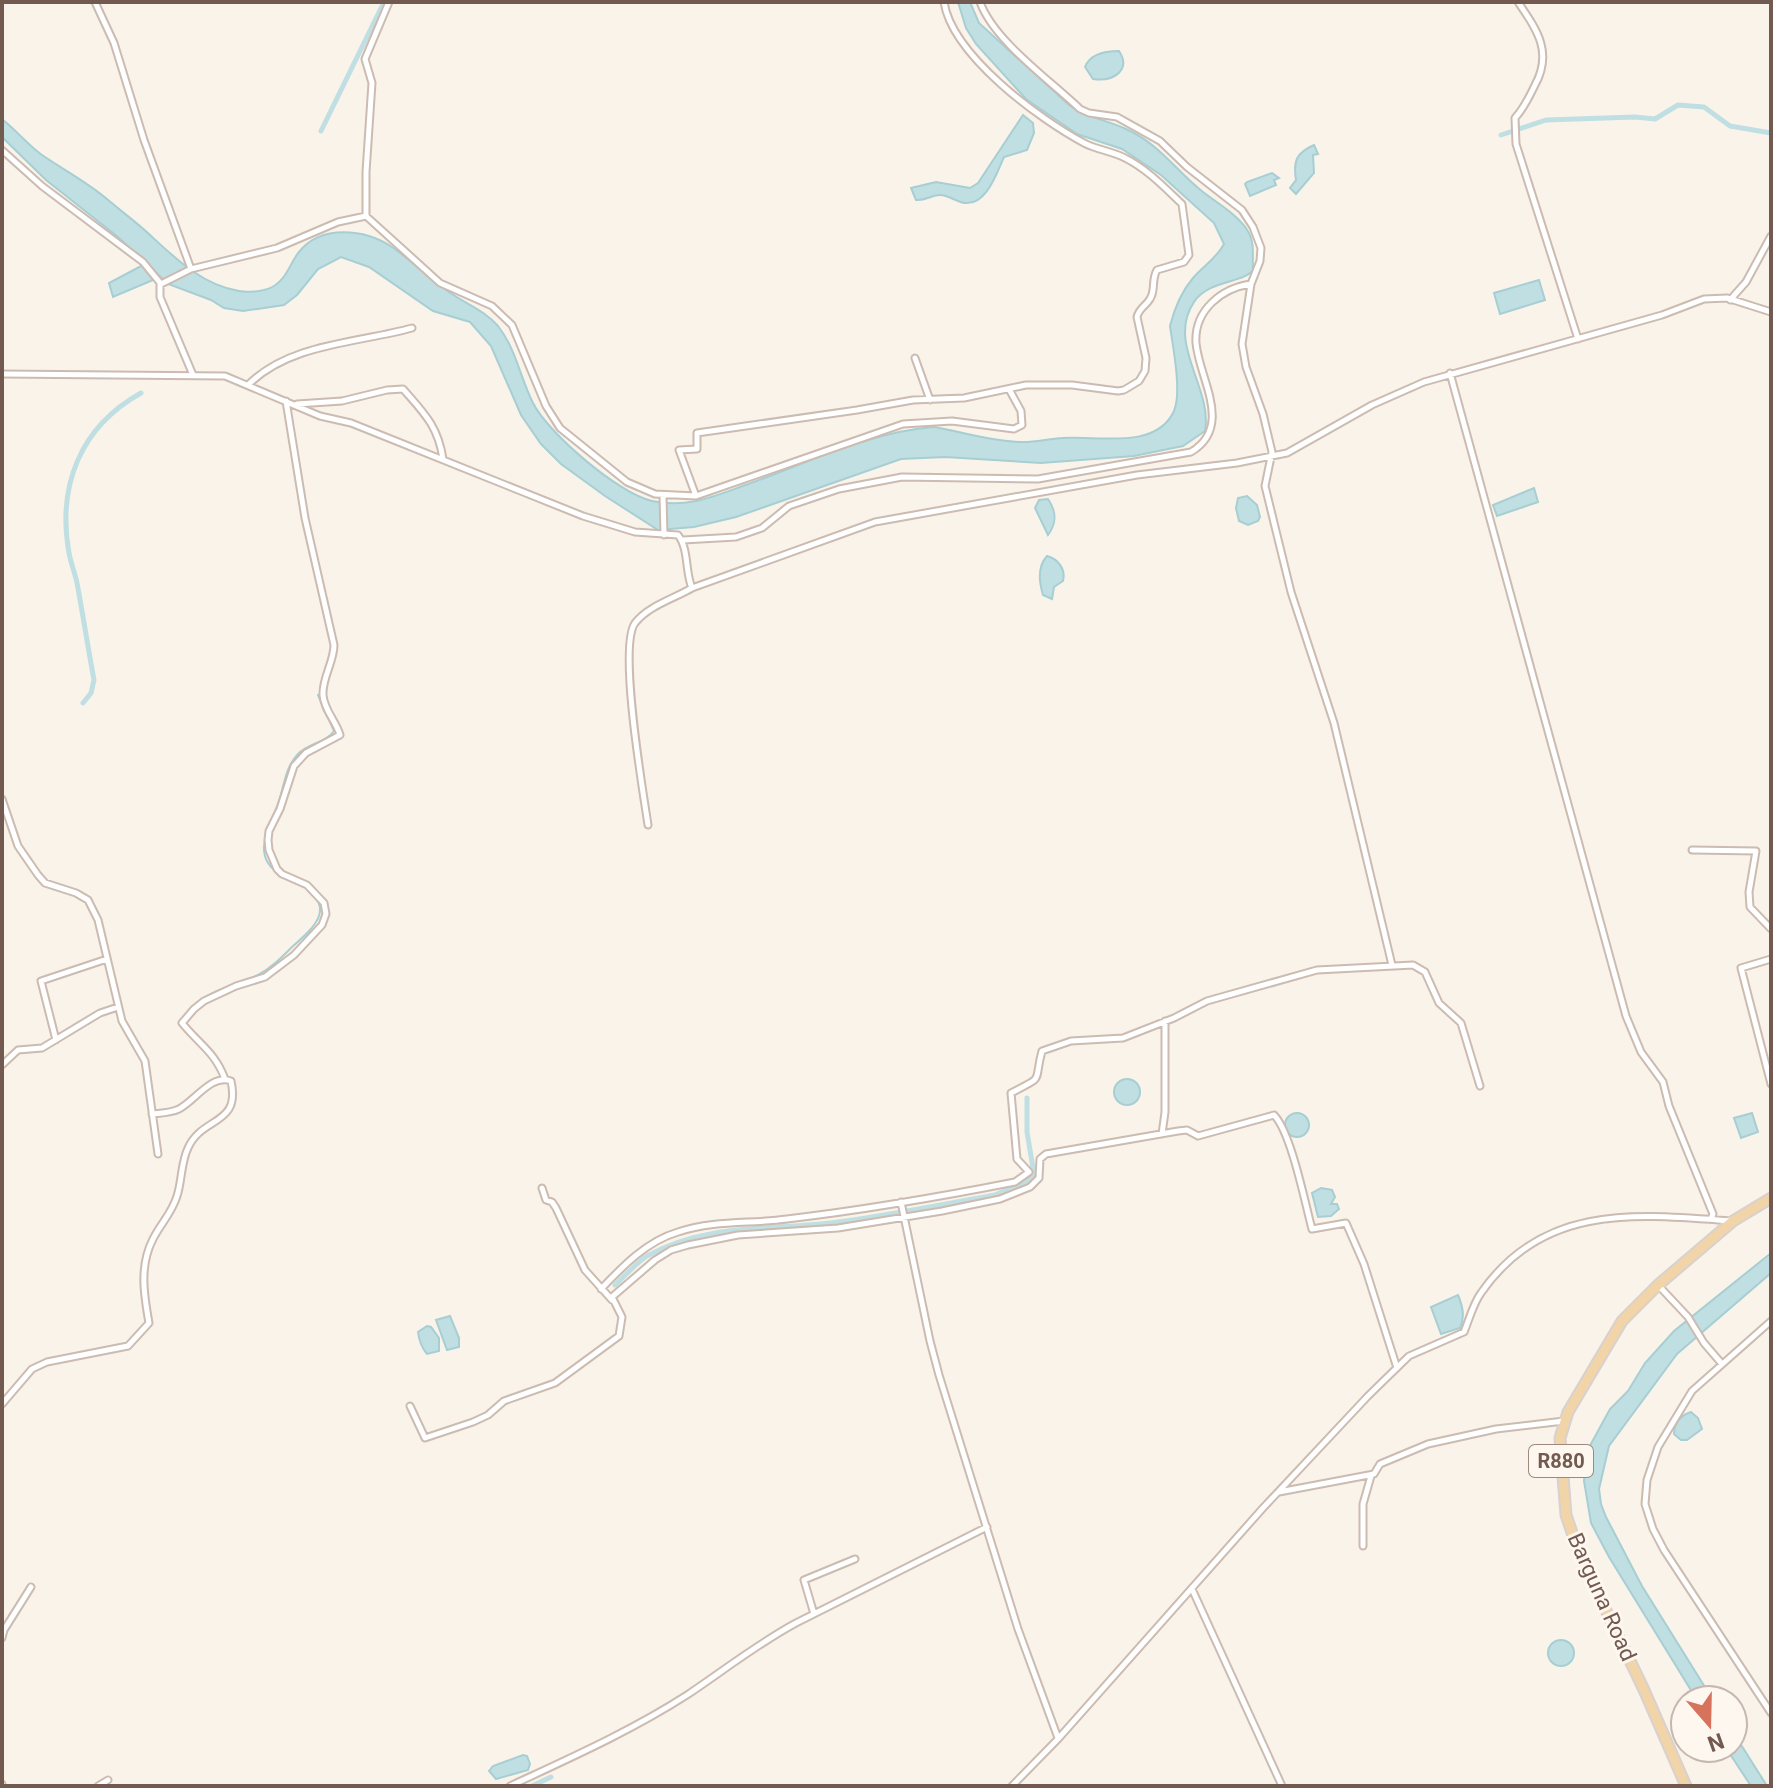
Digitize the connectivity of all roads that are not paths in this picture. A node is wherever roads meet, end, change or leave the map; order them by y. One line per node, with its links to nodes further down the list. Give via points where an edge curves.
1 (95, 2): 9 (street, via 114,43)
2 (389, 2): 7 (street, via 365,59 372,83)
3 (944, 2): 21 (street, via 965,44 1022,104 1087,145 1123,156 1182,204 1189,255 1184,262 1157,270 1149,301 1138,310 1146,358 1139,381 1118,391 1044,384)
4 (980, 2): 11 (street, via 1001,35 1080,109 1117,117 1144,131 1242,210 1261,248)
5 (1518, 2): 15 (street, via 1539,35 1544,58 1542,73 1515,118 1516,144)
6 (2, 150): 10 (street, via 143,262)
7 (366, 216): 9 (street, via 277,248); 26 (street, via 440,283 492,306 512,325 560,428 627,482)
8 (1771, 236): 12 (street)
9 (191, 269): 10 (street)
10 (162, 283): 19 (street, via 160,297)
11 (1251, 284): 24 (street, via 1242,344); 29 (street, via 1218,296 1200,320 1196,343 1212,418 1204,445 1191,452 1038,479 902,477 816,496 736,537)
12 (1730, 300): 13 (street); 15 (street, via 1704,299)
13 (1771, 312)
14 (412, 328): 20 (street, via 305,353 262,371)
15 (1578, 339): 17 (street)
16 (915, 358): 22 (street)
17 (1450, 373): 24 (street, via 1372,405 1304,445); 52 (street, via 1626,1016 1641,1052 1663,1082 1706,1191)
18 (2, 374): 19 (street)
19 (193, 375): 20 (street, via 225,376)
20 (249, 384): 23 (street)
21 (1009, 389): 22 (street); 27 (street, via 1023,418 1014,429 952,421 903,424)
22 (930, 400): 27 (street, via 697,433 697,449 679,450)
23 (289, 402): 25 (street); 25 (street, via 342,401 403,389 423,409); 42 (street, via 305,518 334,645 324,700 340,735 306,753 294,766 269,831 269,850 277,869 314,891 326,914 318,932 274,970 204,1001 182,1023 208,1047)
24 (1271, 457): 30 (street, via 875,522); 37 (street, via 1265,486 1276,539 1334,723)
25 (443, 459): 28 (street, via 583,516)
26 (663, 496): 27 (street); 28 (street)
27 (696, 496)
28 (664, 535): 29 (street)
29 (681, 539): 30 (street)
30 (692, 588): 32 (street, via 645,612 632,627 634,735)
31 (2, 799): 35 (street, via 18,846 38,875 45,883 88,900)
32 (648, 825)
33 (1692, 850): 34 (street, via 1756,851 1750,907)
34 (1771, 929)
35 (107, 959): 38 (street); 40 (street, via 41,981)
36 (1771, 959): 43 (street, via 1741,968)
37 (1392, 965): 39 (street, via 1317,970 1207,1001); 44 (street, via 1413,965 1425,972 1439,1003 1461,1023)
38 (118, 1007): 40 (street); 45 (street, via 145,1061)
39 (1165, 1021): 46 (street); 50 (street, via 1123,1038 1071,1041 1042,1051 1037,1079 1011,1093 1014,1144 1017,1159 1028,1168 1026,1176)
40 (56, 1040): 41 (street, via 42,1048 18,1050)
41 (2, 1065)
42 (225, 1079): 45 (street, via 214,1081 175,1111); 60 (street, via 231,1081 232,1105 188,1146 170,1216 145,1260 149,1323 128,1346 32,1369)
43 (1771, 1084)
44 (1480, 1086)
45 (152, 1114): 47 (street)
46 (1162, 1134): 51 (street, via 1046,1154 1040,1159 1039,1178 1030,1187 990,1202); 59 (street, via 1187,1130 1198,1136 1274,1115 1312,1229 1346,1223)
47 (158, 1154)
48 (542, 1188): 55 (street, via 585,1270)
49 (1771, 1198): 53 (main road, Barguna Road / R880)
50 (901, 1202): 51 (street); 55 (street, via 676,1232 631,1258)
51 (904, 1218): 56 (street, via 688,1245 655,1260); 65 (street, via 930,1341)
52 (1711, 1219): 53 (street); 59 (street, via 1608,1217 1536,1239 1480,1294 1464,1332 1409,1356)
53 (1733, 1221): 54 (main road, Barguna Road / R880)
54 (1658, 1285): 58 (street); 62 (main road, Barguna Road / R880, via 1622,1321)
55 (601, 1289): 56 (street)
56 (612, 1301): 61 (street, via 622,1317 619,1336 555,1383 425,1438)
57 (1771, 1321): 58 (street)
58 (1722, 1364): 72 (street, via 1692,1391 1667,1428 1647,1480 1645,1504 1664,1550)
59 (1397, 1368): 64 (street)
60 (2, 1404)
61 (410, 1406)
62 (1564, 1421): 63 (street, via 1428,1444 1380,1464); 80 (main road, Barguna Road / R880, via 1561,1463 1566,1515 1575,1542)
63 (1372, 1475): 64 (street); 66 (street, via 1363,1504)
64 (1278, 1492): 69 (street)
65 (987, 1527): 70 (street); 74 (street)
66 (1363, 1546)
67 (855, 1559): 70 (street, via 804,1580)
68 (31, 1587): 71 (street)
69 (1192, 1589): 74 (street); 79 (street)
70 (814, 1614): 77 (street, via 768,1638 686,1696 601,1744)
71 (2, 1638)
72 (1768, 1701): 73 (street)
73 (1771, 1713)
74 (1058, 1739): 78 (street)
75 (108, 1780): 76 (street)
76 (98, 1786)
77 (510, 1786)
78 (1012, 1786)
79 (1282, 1786)
80 (1686, 1786)

